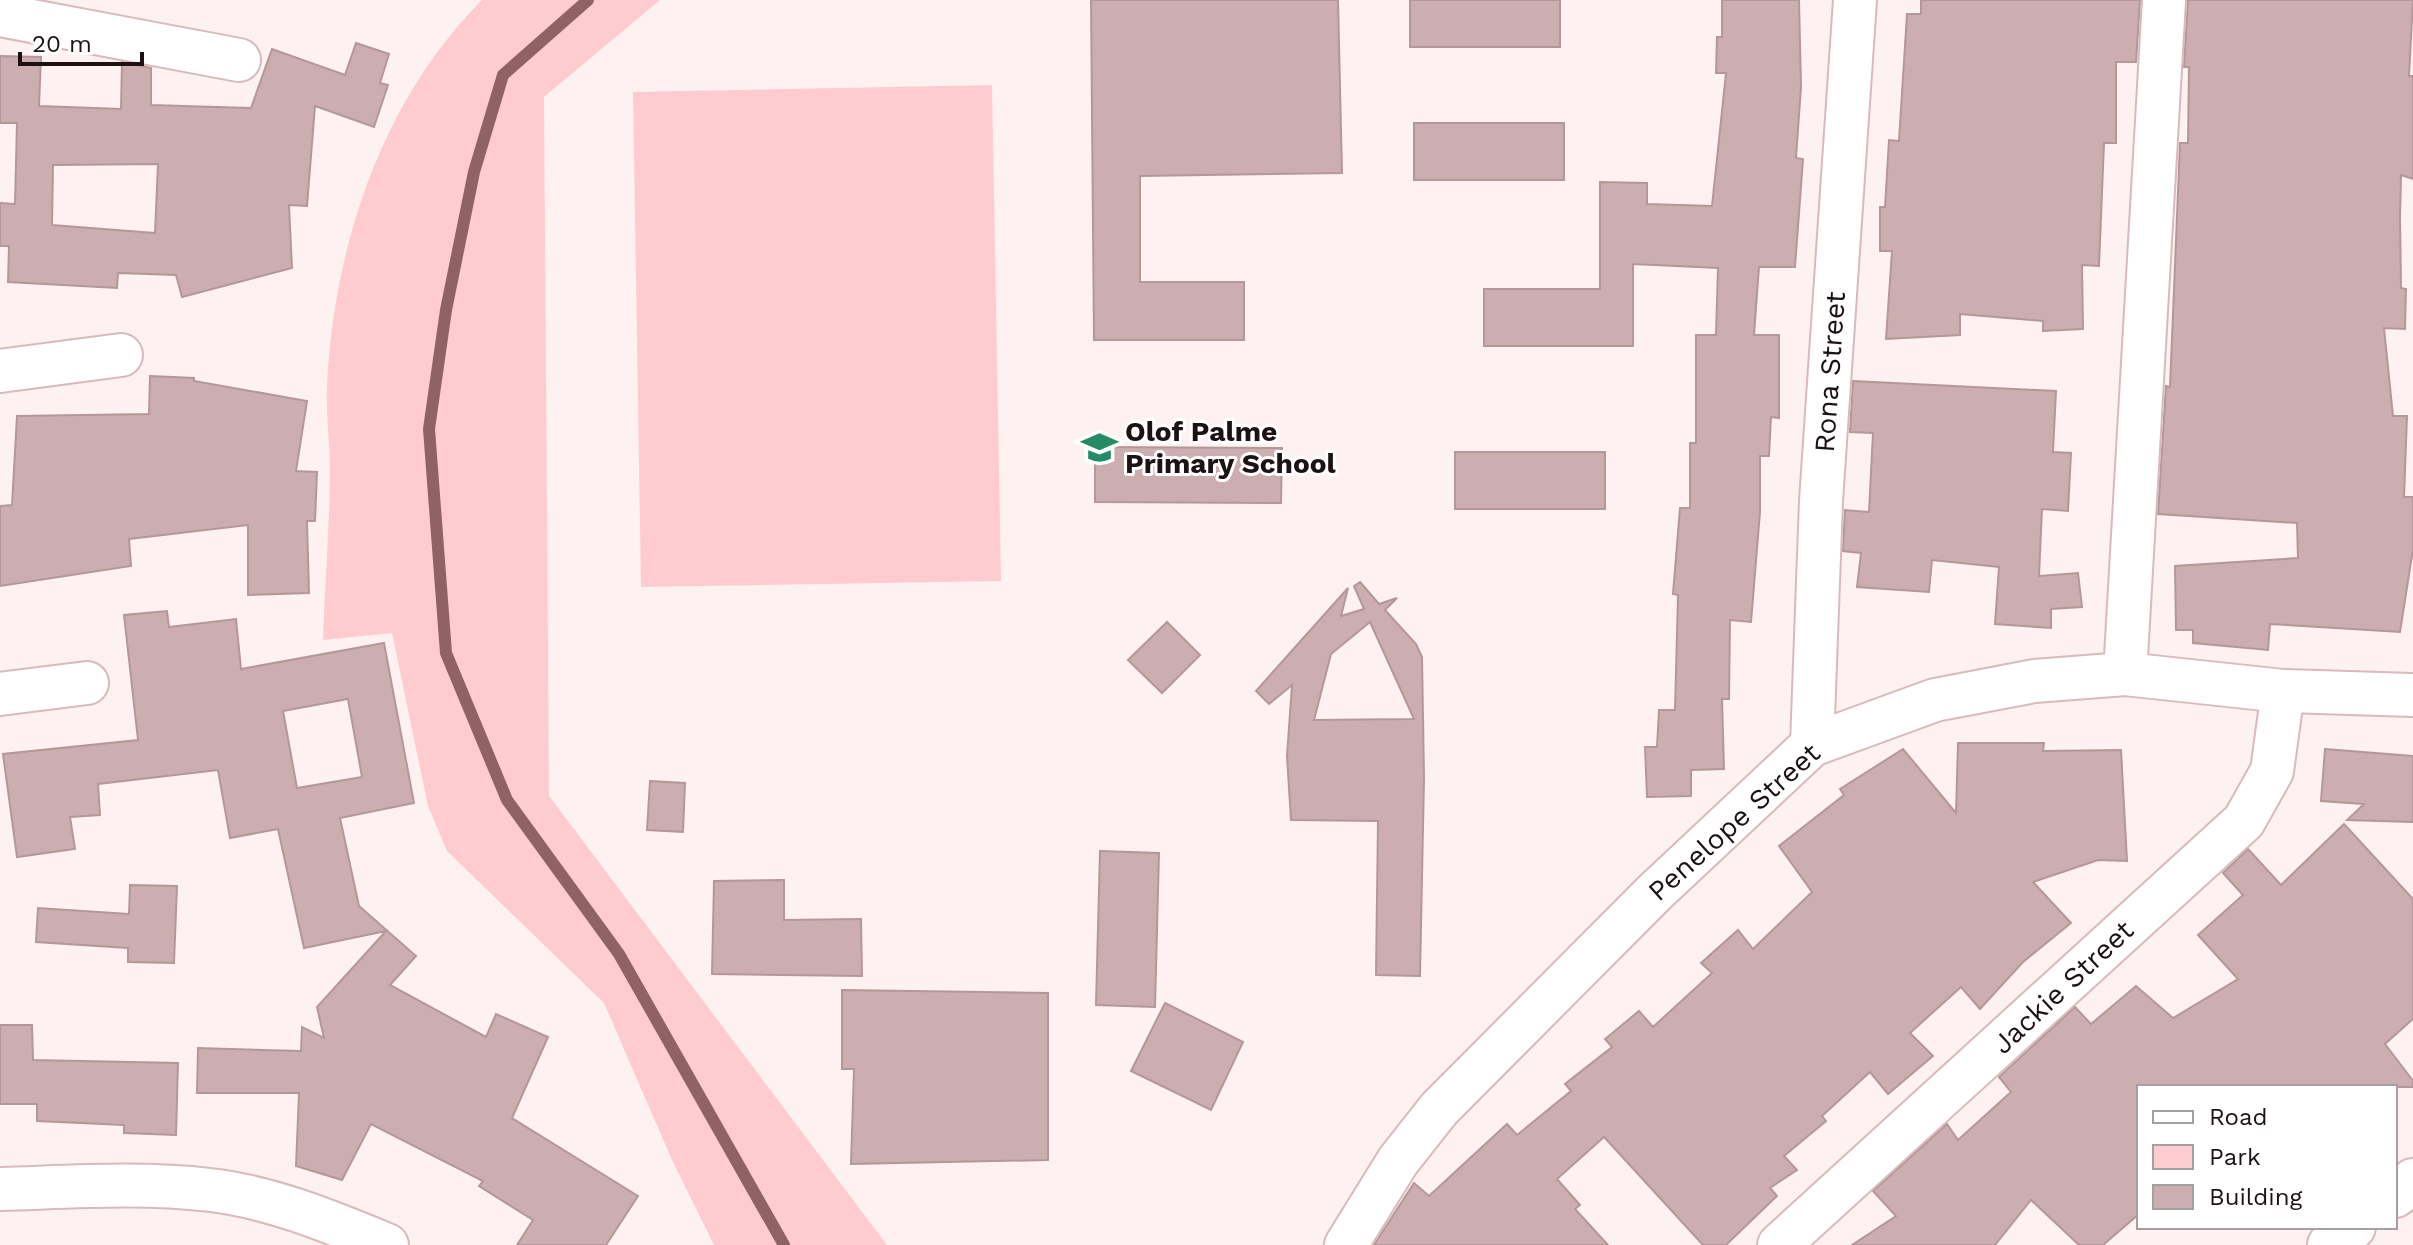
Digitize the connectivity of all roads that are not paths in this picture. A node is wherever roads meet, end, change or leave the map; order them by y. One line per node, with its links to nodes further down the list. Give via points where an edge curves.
1 (1855, 0): 12 (street, Rona Street, via 1821,501)
2 (2164, 0): 7 (street)
3 (0, 15): 4 (street)
4 (239, 60)
5 (121, 355): 6 (street)
6 (0, 371)
7 (2125, 674): 9 (street, Penelope Street); 12 (street, Penelope Street, via 2034,681 1935,700)
8 (87, 683): 10 (street)
9 (2283, 691): 11 (street, Penelope Street); 19 (street, Jackie Street, via 2272,771 2244,821)
10 (0, 694)
11 (2413, 695)
12 (1812, 745): 18 (street, Penelope Street, via 1654,893 1439,1109 1398,1161)
13 (2413, 1181): 15 (street)
14 (0, 1189): 17 (street, via 212,1190 274,1205)
15 (2397, 1193)
16 (2350, 1229): 20 (street)
17 (387, 1245)
18 (1346, 1245)
19 (1779, 1245)
20 (2330, 1245)

